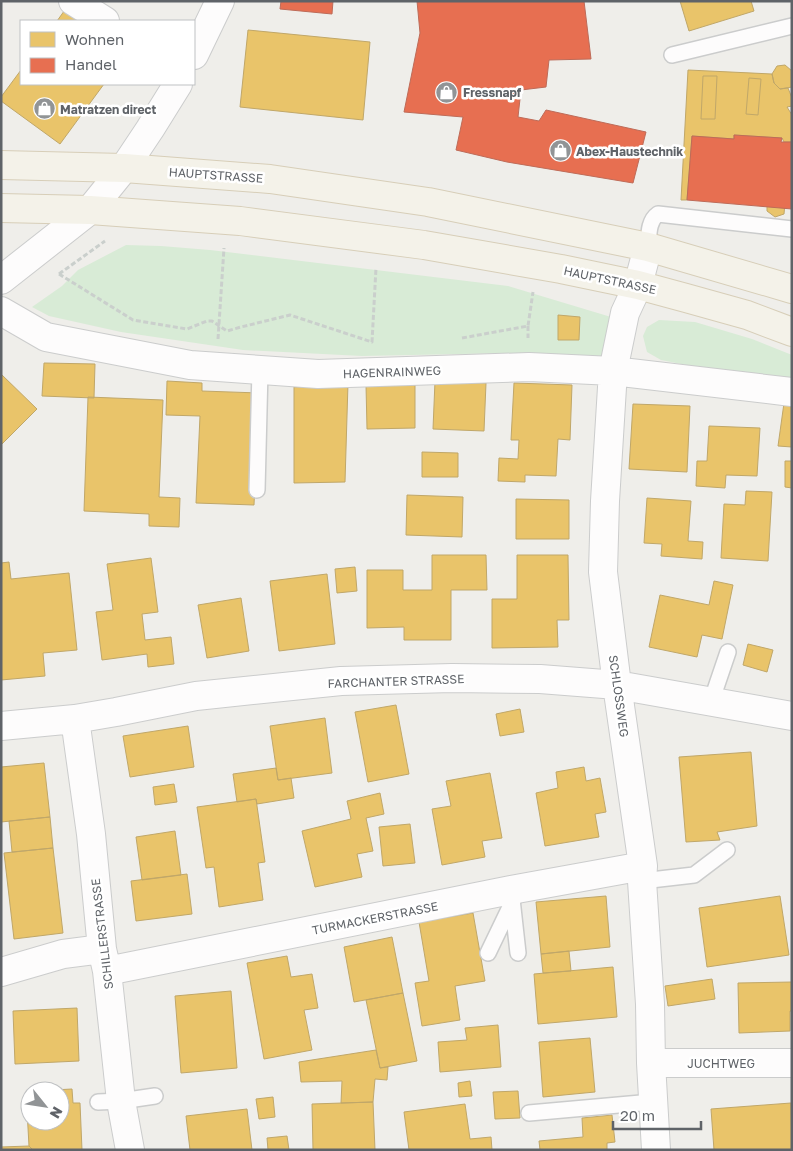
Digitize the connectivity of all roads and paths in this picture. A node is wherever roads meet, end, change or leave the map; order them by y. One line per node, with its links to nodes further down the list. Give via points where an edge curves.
1 (73, 1): 3 (street)
2 (220, 1): 5 (street)
3 (103, 20)
4 (792, 26): 6 (lane)
5 (195, 53)
6 (672, 55)
7 (177, 85): 9 (street)
8 (1, 165): 9 (main road, HAUPTSTRASSE)
9 (124, 168): 10 (main road, HAUPTSTRASSE, via 270,179); 12 (street)
10 (428, 202): 16 (main road); 17 (main road, HAUPTSTRASSE)
11 (1, 208): 12 (main road, HAUPTSTRASSE)
12 (90, 210): 16 (main road, HAUPTSTRASSE, via 240,221); 20 (street)
13 (792, 230): 17 (lane, via 658,214 651,222)
14 (107, 240): 19 (path)
15 (224, 245): 28 (path)
16 (424, 245): 22 (main road, HAUPTSTRASSE)
17 (648, 247): 22 (street, SCHLOSSWEG); 24 (main road, HAUPTSTRASSE)
18 (376, 265): 19 (path, via 372,342 290,315 228,331 212,321 187,329 133,320)
19 (59, 274): 21 (path)
20 (1, 280)
21 (52, 280)
22 (638, 285): 26 (main road, HAUPTSTRASSE); 30 (street, SCHLOSSWEG, via 625,313)
23 (525, 289): 27 (path, via 533,290 528,326)
24 (792, 289)
25 (1, 311): 29 (street, HAGENRAINWEG, via 46,337 190,365)
26 (792, 332)
27 (455, 340)
28 (217, 348)
29 (260, 370): 30 (street, HAGENRAINWEG, via 318,374 529,367); 32 (lane)
30 (613, 371): 31 (street, HAGENRAINWEG); 34 (street, SCHLOSSWEG, via 603,572)
31 (792, 392)
32 (257, 490)
33 (728, 652): 35 (lane)
34 (617, 685): 35 (street, FARCHANTER STRASSE); 37 (street, FARCHANTER STRASSE, via 540,679 452,678 341,682 196,696); 40 (street, SCHLOSSWEG)
35 (711, 702): 36 (street, FARCHANTER STRASSE)
36 (792, 716)
37 (75, 719): 38 (street, FARCHANTER STRASSE); 44 (street, SCHILLERSTRASSE)
38 (1, 726)
39 (727, 850): 40 (lane, via 694,875)
40 (643, 874): 41 (street, TURMACKERSTRASSE); 46 (street, SCHLOSSWEG)
41 (512, 896): 42 (lane); 43 (lane); 44 (street, TURMACKERSTRASSE)
42 (488, 953)
43 (518, 953)
44 (105, 960): 45 (street, TURMACKERSTRASSE, via 63,954); 49 (street, SCHILLERSTRASSE)
45 (1, 972)
46 (650, 1063): 47 (street, JUCHTWEG); 50 (street, SCHLOSSWEG)
47 (792, 1063)
48 (155, 1096): 49 (lane)
49 (110, 1102): 52 (street, SCHILLERSTRASSE)
50 (652, 1102): 51 (lane); 53 (street, SCHLOSSWEG)
51 (530, 1112)
52 (130, 1150)
53 (656, 1150)

